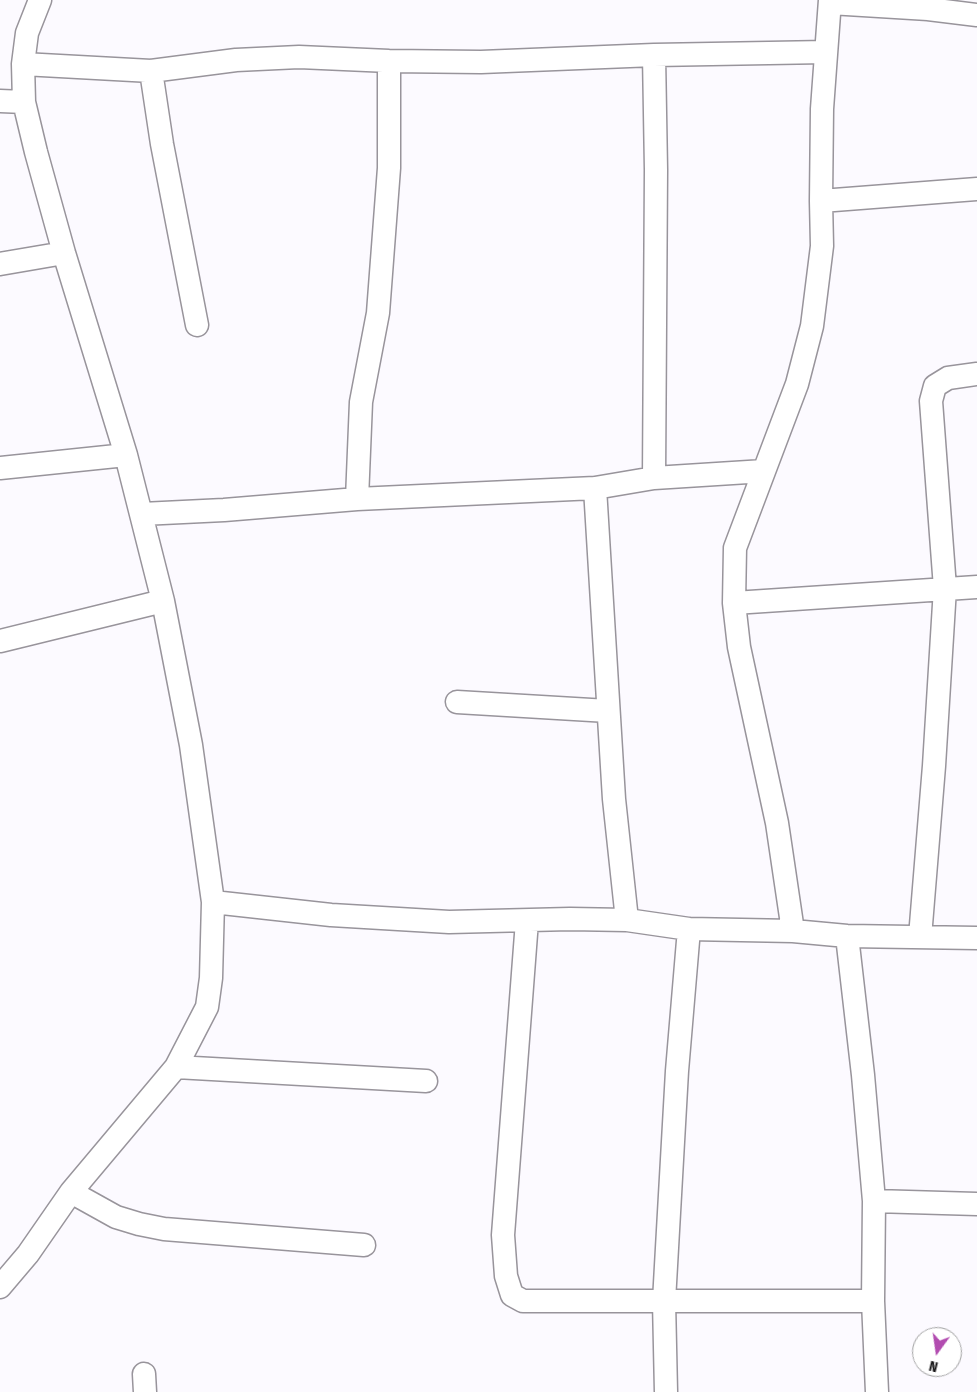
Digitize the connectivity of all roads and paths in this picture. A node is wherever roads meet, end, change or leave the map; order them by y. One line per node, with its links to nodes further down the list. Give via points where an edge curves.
1 (40, 0): 7 (street, via 27,33)
2 (830, 2): 3 (street); 4 (street)
3 (977, 15)
4 (826, 52): 5 (street); 12 (street)
5 (654, 55): 6 (street, via 481,62); 20 (street)
6 (389, 61): 8 (street, via 299,57 236,60); 22 (street, via 389,168 378,313 361,402)
7 (23, 64): 8 (street); 10 (street)
8 (151, 71): 15 (street)
9 (0, 102): 10 (street)
10 (24, 102): 13 (street)
11 (977, 189): 12 (street)
12 (821, 201): 19 (street, via 822,246 812,326 797,384)
13 (64, 253): 14 (street); 17 (street)
14 (0, 264)
15 (197, 324)
16 (977, 374): 25 (street, via 948,378 936,386 930,401)
17 (126, 455): 18 (street); 23 (street)
18 (0, 468)
19 (764, 471): 20 (street); 27 (street, via 735,548)
20 (654, 478): 21 (street)
21 (595, 488): 22 (street); 30 (street)
22 (357, 499): 23 (street)
23 (142, 514): 26 (street)
24 (977, 587): 25 (street)
25 (945, 588): 27 (street); 37 (street)
26 (164, 601): 28 (street); 31 (street, via 191,745)
27 (734, 603): 35 (street, via 740,647 777,823)
28 (0, 641)
29 (456, 702): 30 (street)
30 (608, 711): 32 (street)
31 (213, 902): 33 (street, via 331,915 448,922); 39 (street, via 207,1008)
32 (626, 920): 33 (street); 34 (street)
33 (527, 921): 46 (street, via 503,1235 506,1276 512,1295 523,1301)
34 (689, 929): 35 (street); 46 (street)
35 (793, 931): 36 (street)
36 (847, 936): 37 (street); 42 (street)
37 (920, 937): 38 (street)
38 (977, 938)
39 (176, 1067): 40 (street); 41 (street)
40 (426, 1080)
41 (72, 1192): 44 (street, via 116,1217 164,1229); 45 (street)
42 (874, 1201): 43 (street); 47 (street)
43 (977, 1204)
44 (364, 1245)
45 (0, 1287)
46 (664, 1301): 47 (street); 48 (street)
47 (873, 1301): 49 (street)
48 (666, 1392)
49 (878, 1392)

